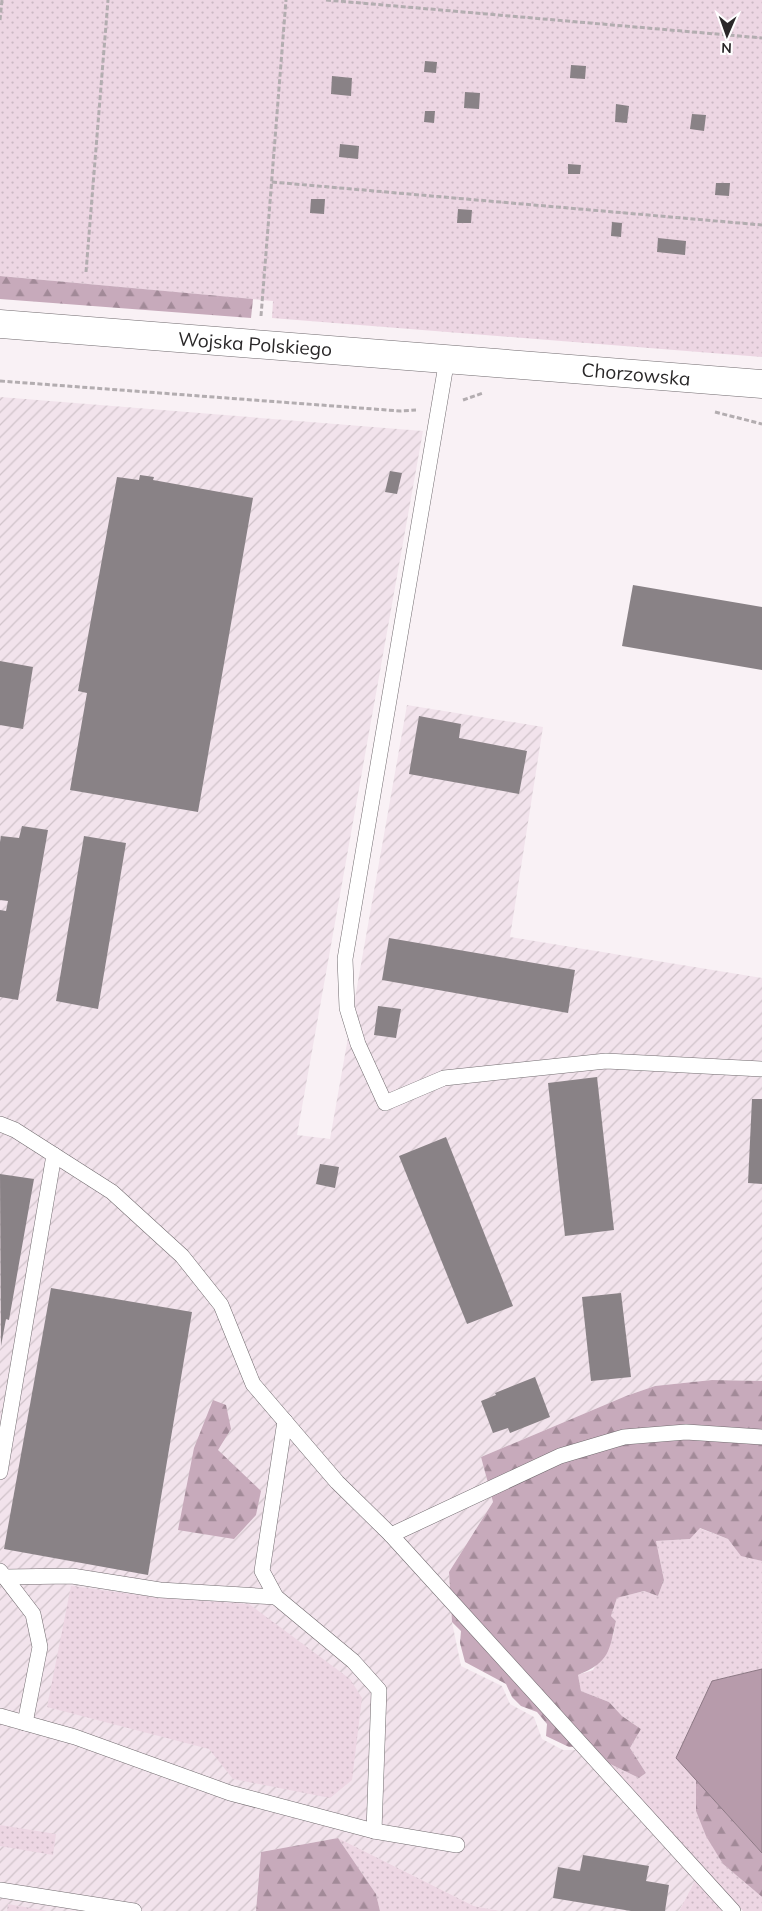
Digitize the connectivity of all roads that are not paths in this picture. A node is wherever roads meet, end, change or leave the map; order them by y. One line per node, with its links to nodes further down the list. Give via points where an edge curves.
1 (0, 324): 2 (street, Wojska Polskiego)
2 (447, 358): 3 (street, Wojska Polskiego); 5 (lane, via 345,959 347,1008 358,1044 385,1103 444,1078 606,1061)
3 (510, 363): 4 (street, Chorzowska)
4 (762, 384)
5 (762, 1069)
6 (0, 1124): 7 (lane)
7 (54, 1155): 8 (lane, via 112,1192 182,1256 221,1305 254,1384); 10 (lane)
8 (285, 1421): 11 (lane, via 337,1482); 13 (lane, via 262,1571)
9 (762, 1438): 11 (lane, via 686,1432 624,1437 560,1456)
10 (0, 1472)
11 (391, 1534): 20 (lane)
12 (2, 1574): 13 (lane, via 72,1576 160,1590); 15 (lane, via 33,1614 40,1647)
13 (276, 1597): 16 (lane, via 354,1661 380,1690)
14 (0, 1716): 15 (lane)
15 (26, 1723): 16 (lane, via 75,1737 230,1793)
16 (374, 1831): 17 (lane)
17 (457, 1845)
18 (0, 1890): 19 (lane)
19 (134, 1911)
20 (733, 1911)

